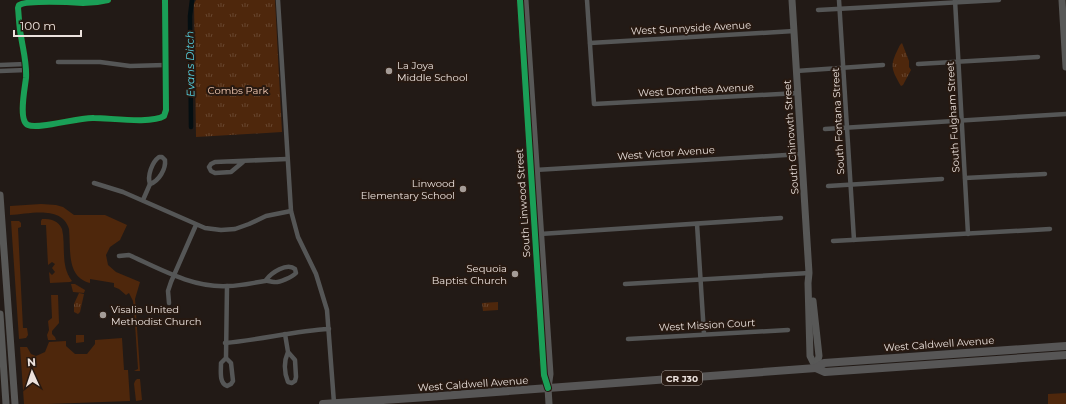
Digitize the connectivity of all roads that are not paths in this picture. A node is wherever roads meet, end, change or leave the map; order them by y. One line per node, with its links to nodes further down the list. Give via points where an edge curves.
1 (108, 0): 19 (street, via 87,3 28,1 20,4 20,30)
2 (165, 0): 24 (street)
3 (278, 0): 39 (street)
4 (520, 0): 20 (street, South Linwood Street)
5 (525, 0): 33 (street, South Linwood Street)
6 (587, 0): 15 (street)
7 (792, 0): 14 (street, South Chinowth Street)
8 (840, 0): 12 (street, South Fontana Street)
9 (999, 0): 11 (street)
10 (1062, 0): 26 (street)
11 (955, 1): 12 (street); 17 (street, South Fulgham Street)
12 (840, 9): 13 (street); 27 (street, South Fontana Street)
13 (818, 10)
14 (794, 31): 15 (street, West Sunnyside Avenue); 31 (street, South Chinowth Street)
15 (590, 43): 32 (street, West Dorothea Avenue, via 594,104)
16 (1038, 57): 17 (street)
17 (959, 61): 21 (street); 35 (street, South Fulgham Street)
18 (58, 62): 24 (street)
19 (26, 64): 23 (street); 28 (street)
20 (524, 64): 33 (street, via 527,68); 41 (street, South Linwood Street)
21 (918, 64)
22 (0, 65): 23 (street)
23 (8, 65): 30 (street)
24 (165, 66): 28 (street, via 165,115 158,118 124,120 89,118 30,126 23,120)
25 (883, 66): 27 (street)
26 (1066, 67)
27 (844, 68): 31 (street); 36 (street, South Fontana Street)
28 (26, 70): 30 (street)
29 (0, 71): 30 (street)
30 (8, 71)
31 (796, 71): 32 (street, South Chinowth Street)
32 (798, 93): 38 (street, South Chinowth Street)
33 (532, 111): 41 (street, South Linwood Street)
34 (1066, 114): 35 (street)
35 (962, 120): 36 (street); 43 (street, South Fulgham Street)
36 (847, 127): 37 (street); 47 (street, South Fontana Street)
37 (825, 129)
38 (802, 154): 41 (street, West Victor Avenue); 63 (street, South Chinowth Street)
39 (287, 159): 40 (street); 52 (street)
40 (243, 162): 40 (street, via 215,162 209,167 210,171 215,173 231,172)
41 (533, 170): 51 (street, South Linwood Street); 58 (street, South Linwood Street)
42 (1045, 174): 43 (street)
43 (965, 178): 59 (street, South Fulgham Street)
44 (942, 179): 47 (street)
45 (94, 183): 50 (street)
46 (150, 184): 46 (street, via 158,180 166,163 162,157 156,159 149,176); 50 (street)
47 (850, 184): 48 (street); 60 (street, South Fontana Street)
48 (828, 186)
49 (0, 195): 53 (street)
50 (143, 200): 56 (street)
51 (533, 201): 58 (street); 84 (street, South Linwood Street, via 544,374)
52 (291, 211): 56 (street, via 266,216 235,229 222,230); 71 (street, via 298,237 324,295)
53 (1, 218): 86 (street)
54 (781, 218): 55 (street)
55 (697, 224): 58 (street); 66 (street)
56 (196, 225): 64 (street)
57 (1050, 229): 59 (street)
58 (540, 234): 84 (street, South Linwood Street, via 550,374)
59 (968, 234): 60 (street)
60 (854, 240): 61 (street)
61 (833, 242)
62 (119, 256): 64 (street, via 129,255)
63 (809, 273): 66 (street); 83 (street, South Chinowth Street, via 810,356)
64 (174, 275): 68 (street, via 199,284); 69 (street, via 168,291)
65 (266, 280): 65 (street, via 274,283 294,276 295,269 289,266 274,272); 68 (street)
66 (700, 280): 67 (street); 74 (street)
67 (625, 284)
68 (227, 286): 76 (street)
69 (169, 303)
70 (0, 314): 85 (street)
71 (329, 329): 73 (street); 88 (street)
72 (788, 330): 74 (street, West Mission Court)
73 (285, 334): 76 (street); 78 (street)
74 (704, 334): 75 (street, West Mission Court)
75 (628, 339)
76 (225, 342): 81 (street)
77 (1066, 346): 79 (main road, West Caldwell Avenue / CR J30)
78 (288, 352): 78 (street, via 284,361 286,378 292,383 296,377 295,360)
79 (977, 352): 82 (main road, via 965,357 918,360); 83 (main road, West Caldwell Avenue / CR J30, via 824,363)
80 (1066, 356): 82 (main road, West Caldwell Avenue / CR J30)
81 (226, 358): 81 (street, via 221,363 222,382 227,386 232,381 231,363)
82 (912, 365): 83 (main road, West Caldwell Avenue / CR J30, via 825,372)
83 (816, 368): 84 (main road, West Caldwell Avenue / CR J30)
84 (548, 388): 88 (main road, West Caldwell Avenue / CR J30); 89 (street, South Linwood Street)
85 (6, 404)
86 (15, 404)
87 (323, 404): 88 (main road, West Caldwell Avenue / CR J30)
88 (334, 404)
89 (549, 404)

